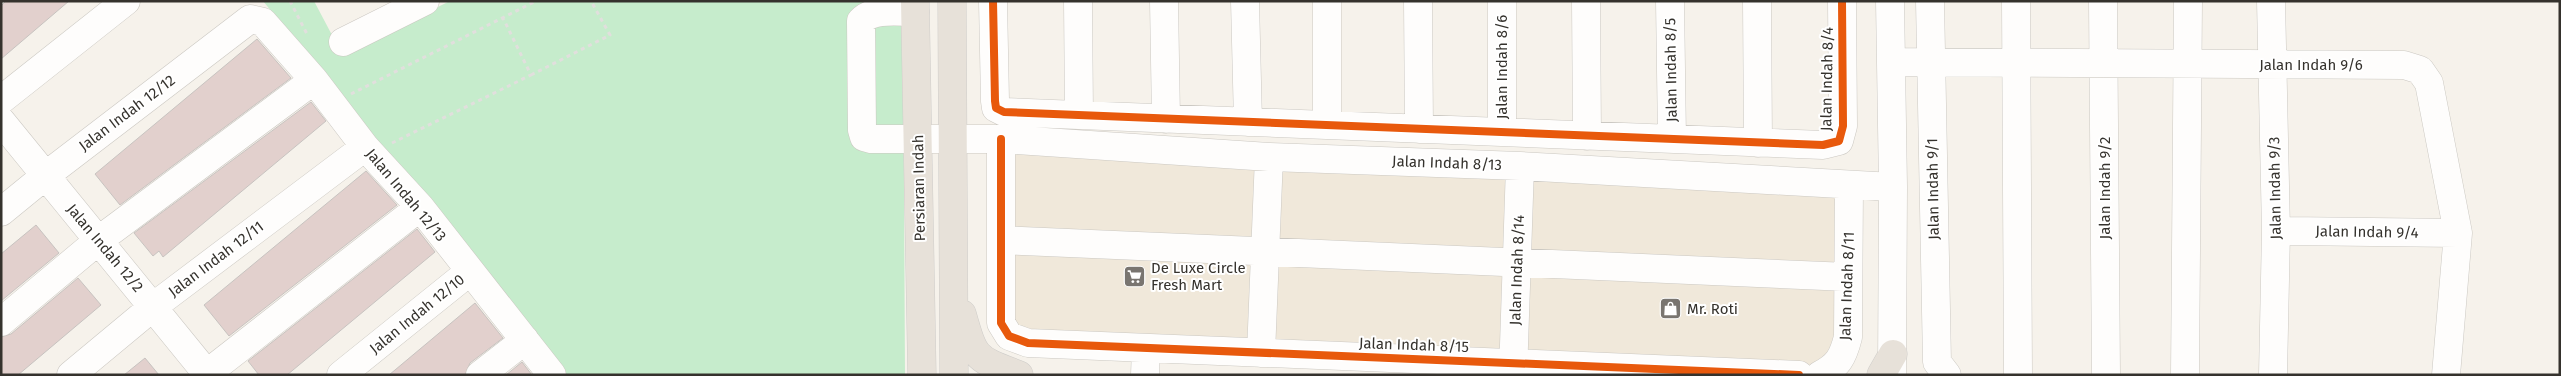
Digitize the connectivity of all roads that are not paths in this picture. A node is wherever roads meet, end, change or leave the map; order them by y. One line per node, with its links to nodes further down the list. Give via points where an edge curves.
1 (126, 1): 31 (street)
2 (425, 1): 23 (street)
3 (952, 1): 41 (main road)
4 (993, 1): 32 (street, via 996,108 1004,112)
5 (1078, 1): 32 (street)
6 (1164, 1): 33 (street)
7 (1245, 1): 35 (street)
8 (1327, 1): 36 (street)
9 (1418, 1): 37 (street)
10 (1502, 1): 38 (street, Jalan Indah 8/6)
11 (1586, 1): 39 (street)
12 (1670, 1): 43 (street, Jalan Indah 8/5)
13 (1757, 1): 44 (street)
14 (1842, 1): 44 (street, Jalan Indah 8/4, via 1843,126 1839,141 1823,145)
15 (1890, 1): 24 (street)
16 (1930, 1): 25 (street, Jalan Indah 9/1)
17 (2016, 1): 26 (street)
18 (2103, 1): 27 (street, Jalan Indah 9/2)
19 (2188, 1): 28 (street)
20 (2271, 1): 29 (street, Jalan Indah 9/3)
21 (915, 6): 40 (main road, Persiaran Indah); 40 (street, Jalan Indah 8/13, via 866,16 860,22 862,130 864,137 871,139)
22 (256, 19): 30 (street, Jalan Indah 12/13, via 263,22); 48 (street, Jalan Indah 12/12, via 250,19)
23 (343, 42)
24 (1891, 62): 25 (street, Jalan Indah 9/6); 50 (street)
25 (1931, 62): 26 (street, Jalan Indah 9/6); 70 (street, Jalan Indah 9/1, via 1937,362)
26 (2016, 63): 27 (street, Jalan Indah 9/6); 81 (street)
27 (2104, 64): 28 (street, Jalan Indah 9/6); 82 (street, Jalan Indah 9/2)
28 (2188, 64): 29 (street, Jalan Indah 9/6); 83 (street)
29 (2272, 64): 53 (street, Jalan Indah 9/3); 54 (street, Jalan Indah 9/6, via 2404,65 2420,70 2429,83)
30 (314, 80): 45 (street, Jalan Indah 12/13); 55 (street)
31 (1, 100)
32 (1079, 115): 33 (street)
33 (1166, 119): 35 (street)
34 (1, 121): 48 (street, Jalan Indah 12/2)
35 (1248, 122): 36 (street)
36 (1327, 125): 37 (street)
37 (1419, 129): 38 (street)
38 (1502, 132): 39 (street)
39 (1587, 136): 43 (street)
40 (919, 138): 41 (street, Jalan Indah 8/13); 75 (main road, Persiaran Indah)
41 (953, 138): 42 (street, Jalan Indah 8/13); 61 (main road)
42 (1001, 139): 46 (street, Jalan Indah 8/13); 56 (street)
43 (1672, 139): 44 (street)
44 (1758, 143)
45 (374, 146): 51 (street, Jalan Indah 12/13); 62 (street, Jalan Indah 12/11)
46 (1269, 157): 47 (street, Jalan Indah 8/13); 57 (street)
47 (1520, 166): 49 (street, Jalan Indah 8/13); 58 (street, Jalan Indah 8/14)
48 (45, 176): 52 (street, Jalan Indah 12/12); 55 (street, Jalan Indah 12/2)
49 (1849, 186): 50 (street, Jalan Indah 8/13); 60 (street, Jalan Indah 8/11)
50 (1893, 186): 68 (street)
51 (420, 207): 59 (street, Jalan Indah 12/13); 69 (street)
52 (1, 212)
53 (2276, 231): 54 (street, Jalan Indah 9/4); 84 (street, Jalan Indah 9/3)
54 (2458, 233): 85 (street, Jalan Indah 9/6)
55 (99, 240): 62 (street, Jalan Indah 12/2); 63 (street)
56 (1001, 240): 57 (street); 65 (street, Jalan Indah 8/15, via 1001,323 1009,336 1028,343)
57 (1265, 252): 58 (street); 66 (street)
58 (1516, 263): 60 (street); 67 (street, Jalan Indah 8/14)
59 (469, 272): 64 (street, Jalan Indah 12/13); 72 (street, Jalan Indah 12/10)
60 (1848, 277): 80 (street, Jalan Indah 8/11, via 1848,337 1844,356 1834,368)
61 (953, 284): 76 (main road); 77 (main road, via 971,347 978,357)
62 (154, 306): 69 (street, Jalan Indah 12/2); 71 (street, Jalan Indah 12/11)
63 (1, 322)
64 (524, 340): 73 (street); 74 (street, Jalan Indah 12/13)
65 (1146, 348): 66 (street, Jalan Indah 8/15); 78 (street)
66 (1261, 353): 67 (street, Jalan Indah 8/15)
67 (1513, 369): 79 (street, Jalan Indah 8/15)
68 (1892, 370)
69 (207, 374)
70 (1946, 374)
71 (71, 375)
72 (341, 375)
73 (480, 375)
74 (552, 375)
75 (922, 375)
76 (954, 375)
77 (1019, 375)
78 (1145, 375)
79 (1799, 375)
80 (1820, 375)
81 (2018, 375)
82 (2106, 375)
83 (2185, 375)
84 (2273, 375)
85 (2446, 375)

